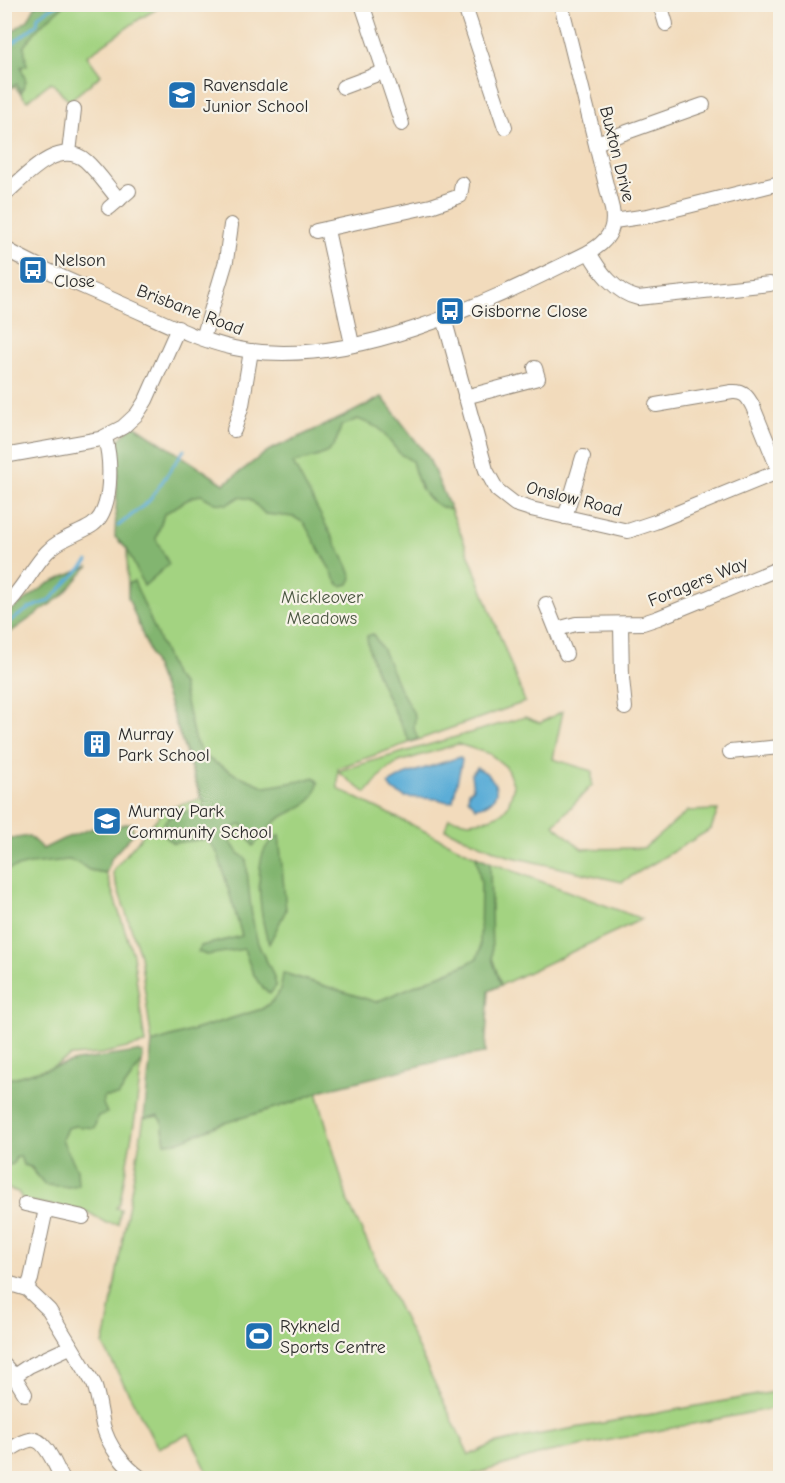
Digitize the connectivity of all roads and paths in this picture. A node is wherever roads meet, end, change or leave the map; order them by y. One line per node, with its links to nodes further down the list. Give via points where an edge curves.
1 (362, 4): 6 (street)
2 (464, 4): 11 (street, via 498,89)
3 (561, 4): 12 (street, Buxton Drive)
4 (660, 4): 5 (street)
5 (666, 24)
6 (383, 72): 7 (street); 10 (street, via 399,98)
7 (343, 87)
8 (697, 111): 12 (street)
9 (77, 116): 13 (street)
10 (402, 124)
11 (505, 127)
12 (596, 143): 18 (street, Buxton Drive)
13 (69, 153): 16 (street, via 50,157); 17 (street, via 85,160)
14 (780, 183): 18 (street, via 767,193)
15 (462, 184): 26 (street, via 460,196 431,206 322,231)
16 (4, 195)
17 (119, 200)
18 (614, 221): 21 (street, Buxton Drive, via 604,242)
19 (226, 230): 25 (street, via 226,261)
20 (4, 248): 24 (street, Brisbane Road)
21 (589, 252): 22 (street, via 615,285 638,298); 23 (street, Buxton Drive)
22 (770, 284)
23 (444, 318): 26 (street, Brisbane Road); 29 (street, Onslow Road)
24 (177, 328): 25 (street, Brisbane Road); 32 (street, via 142,407 123,427)
25 (203, 338): 27 (street, Brisbane Road)
26 (352, 344): 27 (street, Brisbane Road, via 297,354)
27 (251, 351): 31 (street, via 245,417)
28 (535, 368): 29 (street, via 538,378)
29 (465, 397): 36 (street, Onslow Road, via 486,470 497,490 523,507)
30 (665, 407): 35 (street, via 742,393 750,400)
31 (234, 430)
32 (105, 438): 33 (street); 39 (street, via 108,492 101,514 92,525 51,548)
33 (4, 456)
34 (584, 464): 36 (street)
35 (780, 471): 36 (street, Onslow Road, via 634,530)
36 (565, 517)
37 (780, 568): 40 (street, Foragers Way, via 658,618)
38 (546, 604): 41 (street)
39 (4, 607)
40 (621, 625): 41 (street, Foragers Way, via 576,624); 43 (street)
41 (557, 629): 42 (street)
42 (566, 654)
43 (625, 708)
44 (780, 747): 45 (street)
45 (730, 752)
46 (25, 1204): 47 (street)
47 (46, 1209): 48 (street); 50 (street)
48 (83, 1217)
49 (4, 1282): 50 (street)
50 (27, 1289): 51 (street, via 50,1310)
51 (70, 1347): 53 (street); 57 (street, via 96,1390 113,1448)
52 (4, 1365): 53 (street)
53 (15, 1376): 54 (street)
54 (25, 1394)
55 (4, 1453): 56 (street, via 36,1440 44,1444)
56 (62, 1479)
57 (141, 1479)

